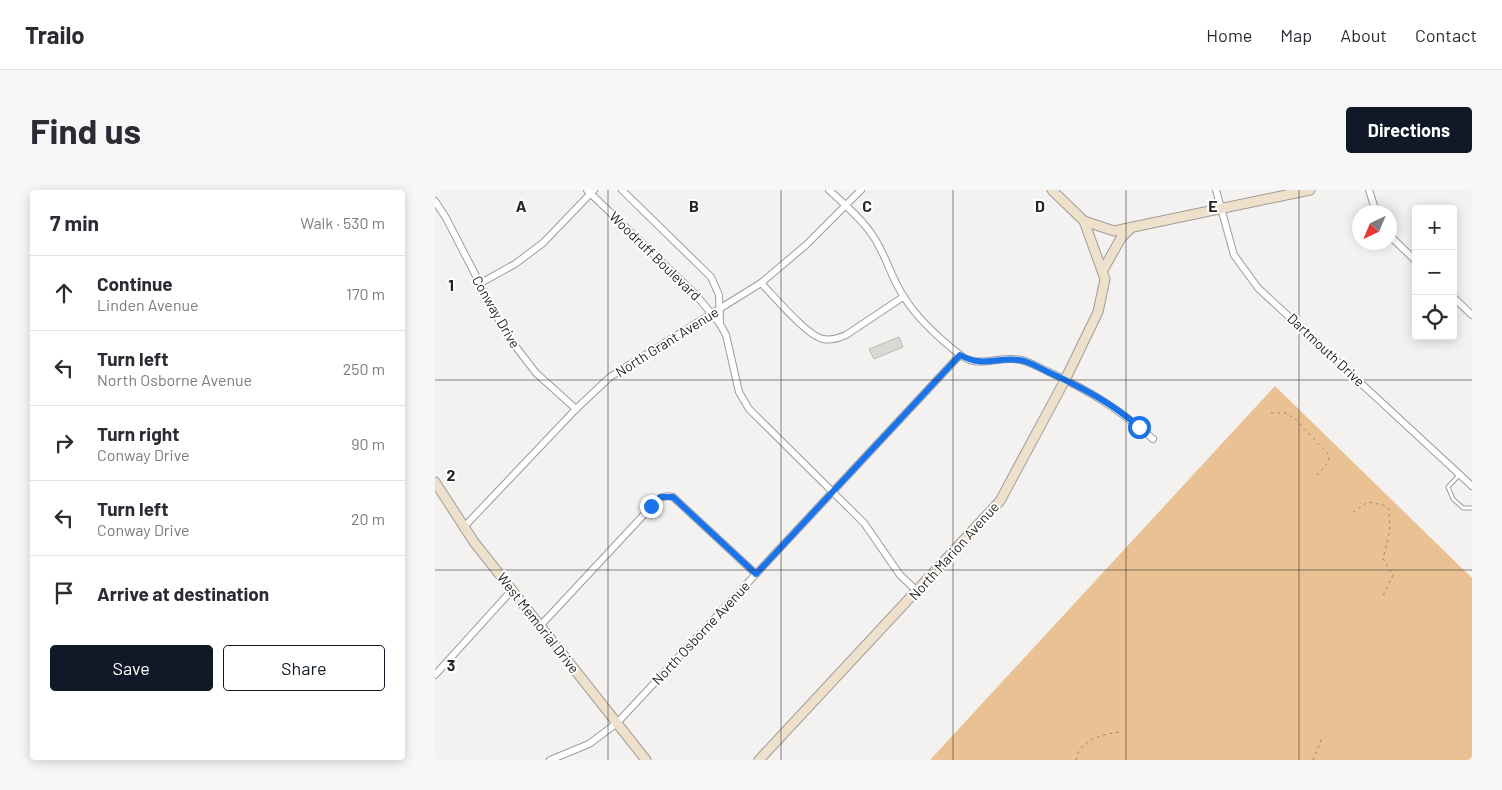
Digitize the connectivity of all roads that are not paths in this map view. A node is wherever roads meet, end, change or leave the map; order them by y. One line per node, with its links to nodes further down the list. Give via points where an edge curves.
1 (622, 190): 22 (street, Woodruff Boulevard, via 711,277)
2 (829, 190): 11 (street)
3 (861, 190): 11 (street, North Grant Avenue)
4 (1051, 190): 13 (street)
5 (1216, 190): 12 (street, Dartmouth Drive)
6 (1310, 190): 12 (street)
7 (1369, 190): 10 (street)
8 (591, 191): 19 (street, via 530,254); 23 (street, Woodruff Boulevard, via 696,295)
9 (435, 201): 19 (street, Conway Drive)
10 (1374, 205)
11 (846, 206): 18 (street, North Grant Avenue, via 806,246); 20 (street, via 873,237)
12 (1221, 207): 14 (street); 30 (street, Dartmouth Drive, via 1234,255 1258,288)
13 (1084, 221): 14 (street, via 1114,231); 17 (street, North Marion Avenue)
14 (1132, 227): 17 (street, via 1121,238)
15 (1397, 243): 16 (street)
16 (1412, 257)
17 (1103, 270): 27 (street, North Marion Avenue, via 1104,286 1098,312)
18 (761, 283): 20 (street, via 810,332 822,339 846,335); 22 (street, North Grant Avenue)
19 (479, 284): 28 (street, Conway Drive, via 520,354 536,373)
20 (903, 297): 26 (street, via 914,312)
21 (1457, 301): 24 (street)
22 (721, 309): 23 (street, North Grant Avenue); 25 (street, Woodruff Boulevard)
23 (711, 314): 25 (street, Woodruff Boulevard); 28 (street, North Grant Avenue, via 629,363)
24 (1472, 315)
25 (720, 324): 33 (street, Woodruff Boulevard, via 727,336 739,392 749,409)
26 (960, 355): 27 (street, via 971,362 981,363 1021,360); 33 (street, North Osborne Avenue)
27 (1065, 380): 29 (street, via 1121,411); 38 (street, North Marion Avenue, via 1000,500)
28 (576, 408): 35 (street, North Grant Avenue)
29 (1153, 439)
30 (1459, 474): 32 (street, Dartmouth Drive); 34 (lane, via 1448,487 1449,493 1463,508)
31 (435, 482): 35 (street, West Memorial Drive)
32 (1472, 486)
33 (833, 492): 36 (street, North Osborne Avenue); 38 (street, Woodruff Boulevard, via 864,523 900,574)
34 (1472, 508)
35 (463, 528): 37 (street, West Memorial Drive)
36 (756, 574): 39 (street, via 673,497 660,497); 41 (street, North Osborne Avenue)
37 (513, 589): 39 (street, West Memorial Drive); 40 (street)
38 (917, 591): 44 (street, North Marion Avenue)
39 (541, 625): 41 (street, West Memorial Drive)
40 (435, 675)
41 (617, 723): 42 (street, North Osborne Avenue, via 589,744); 43 (street, West Memorial Drive)
42 (550, 760)
43 (646, 760)
44 (759, 760)

